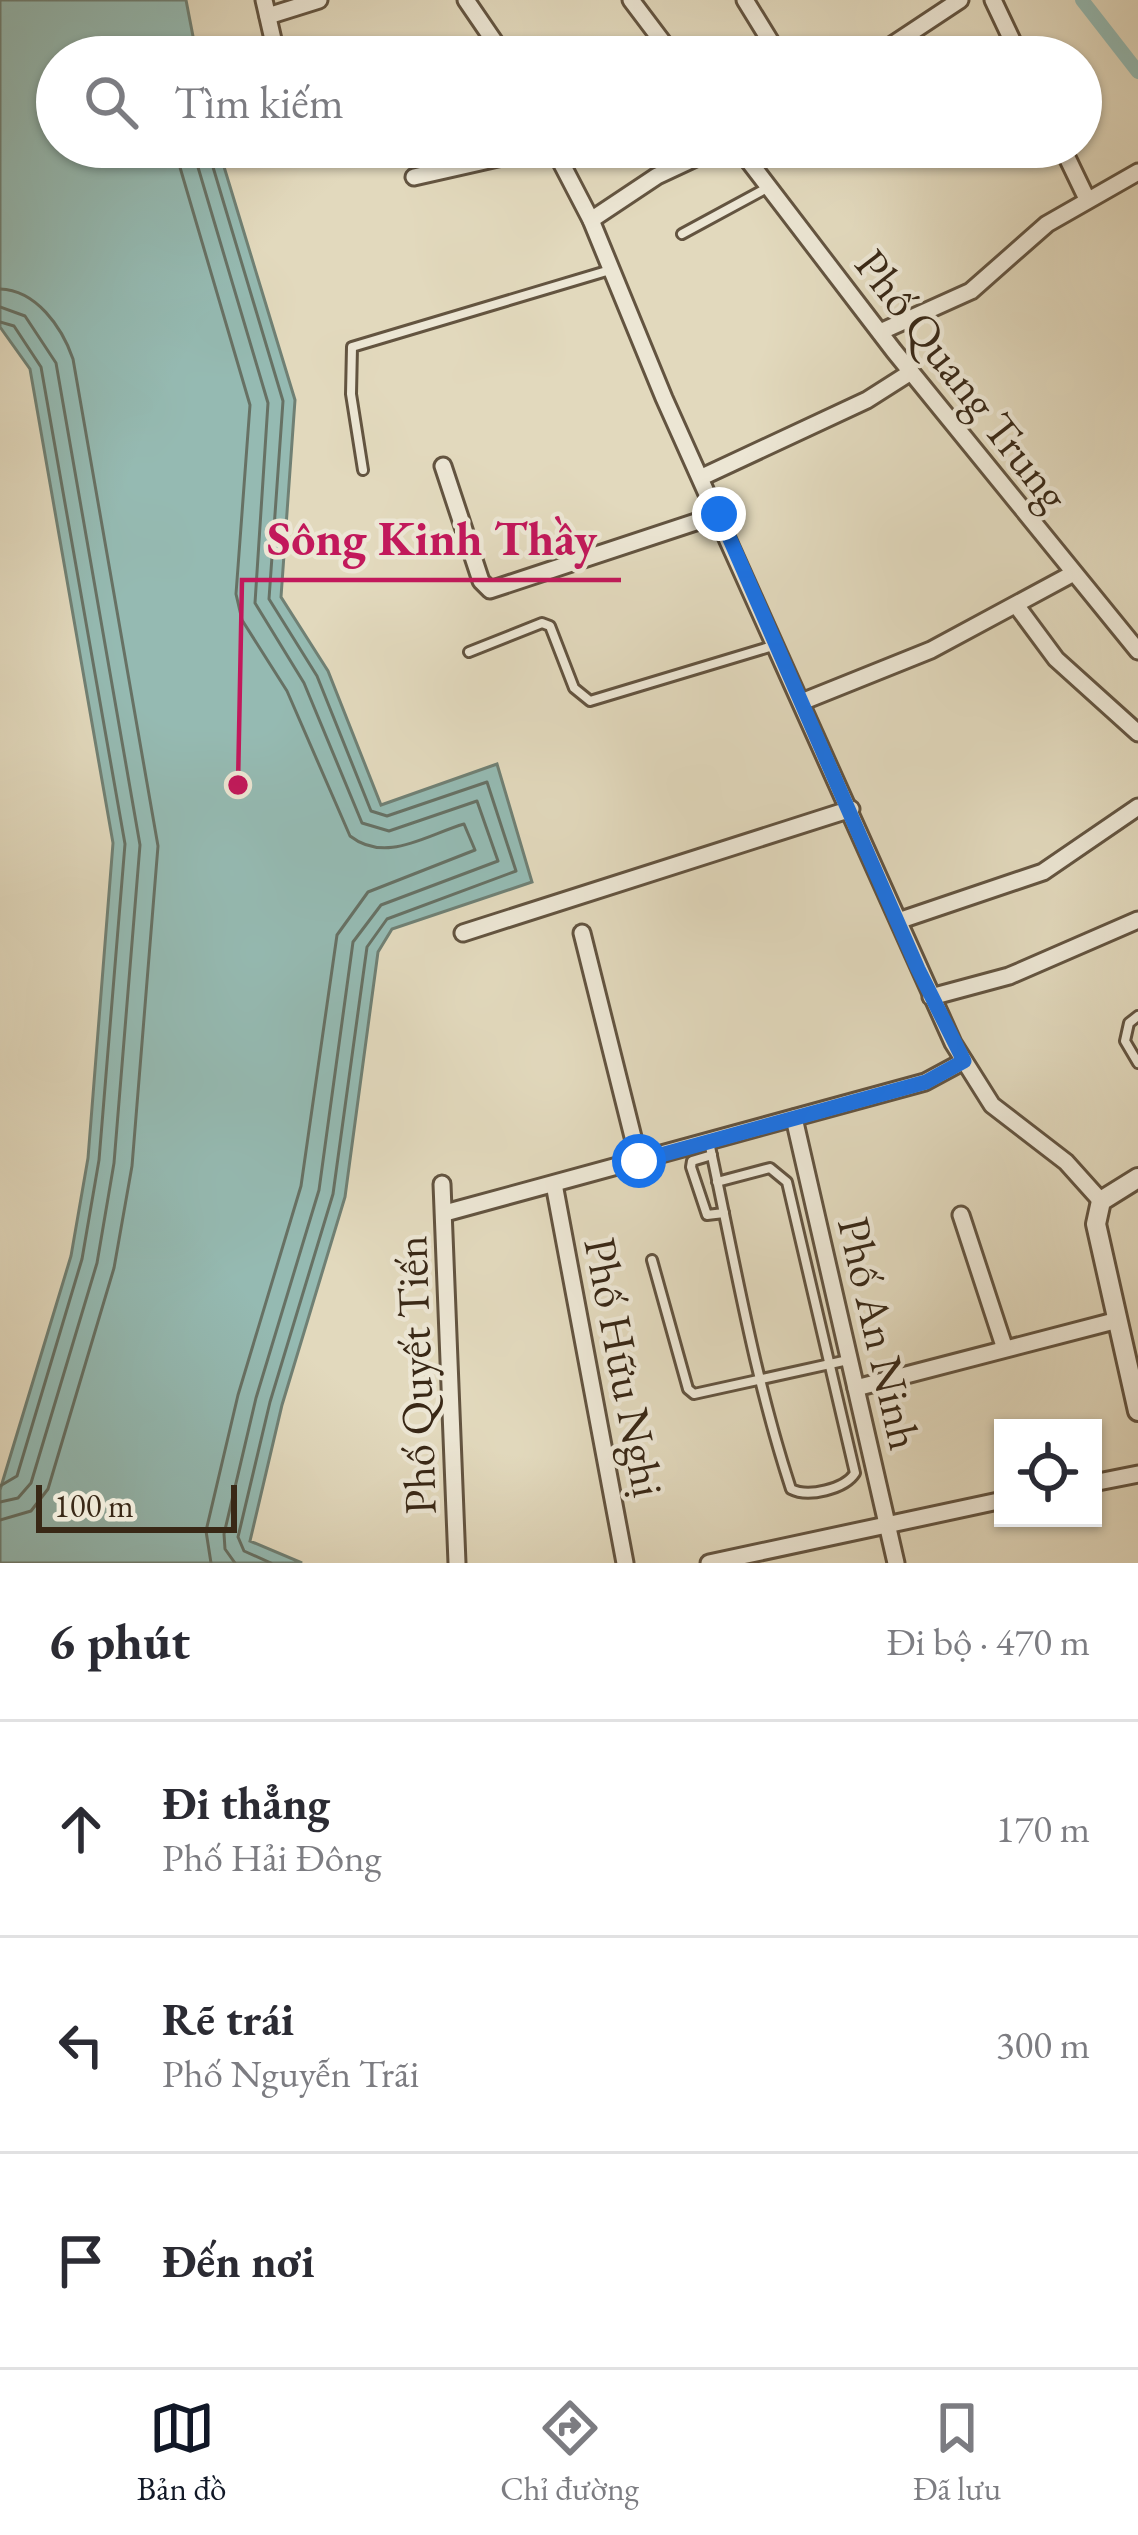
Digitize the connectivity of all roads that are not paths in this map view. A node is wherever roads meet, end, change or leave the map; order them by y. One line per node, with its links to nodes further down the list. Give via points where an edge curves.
1 (319, 0): 7 (street)
2 (466, 0): 8 (street)
3 (631, 0): 9 (street)
4 (745, 0): 10 (street)
5 (961, 0): 11 (street)
6 (993, 0): 12 (street)
7 (266, 8)
8 (491, 36)
9 (658, 36)
10 (767, 36)
11 (906, 36)
12 (1010, 36)
13 (455, 168): 19 (street)
14 (562, 168): 22 (street)
15 (674, 168): 22 (street)
16 (754, 168): 20 (street, Phố Quang Trung)
17 (1072, 168): 21 (street)
18 (1138, 172): 21 (street)
19 (414, 177)
20 (768, 187): 23 (lane); 25 (street, Phố Quang Trung)
21 (1087, 199): 25 (street, via 971,291)
22 (591, 220): 24 (street)
23 (682, 234)
24 (611, 270): 28 (lane, via 352,347); 29 (street)
25 (880, 332): 26 (street, Phố Quang Trung)
26 (911, 372): 29 (street); 31 (street, Phố Quang Trung)
27 (442, 466): 30 (street, via 490,590)
28 (363, 470)
29 (702, 477): 30 (street)
30 (719, 514): 33 (street)
31 (1072, 574): 32 (street); 34 (street, Phố Quang Trung)
32 (1016, 605): 36 (street); 37 (street, via 1056,659)
33 (778, 644): 35 (lane, via 590,701 574,688 550,626); 36 (street)
34 (1138, 651)
35 (469, 652)
36 (804, 701): 39 (street)
37 (1138, 733)
38 (1138, 807): 40 (street, via 1043,872)
39 (851, 809): 40 (street); 42 (street)
40 (901, 920): 44 (street)
41 (1138, 920): 44 (street, via 1009,976)
42 (463, 933)
43 (582, 933): 50 (street)
44 (932, 997): 46 (street)
45 (1138, 1016): 47 (lane, via 1125,1041)
46 (964, 1061): 48 (street, via 926,1082); 55 (street, via 992,1105 1066,1162)
47 (1138, 1063)
48 (794, 1118): 49 (street); 62 (street, Phố An Ninh)
49 (710, 1148): 50 (street); 52 (lane); 56 (lane, via 692,1167 707,1215)
50 (639, 1161): 54 (street)
51 (1138, 1178): 55 (street)
52 (717, 1181): 56 (lane); 62 (lane, via 770,1168 782,1173)
53 (442, 1184): 57 (street, Phố Quyết Tiến)
54 (554, 1184): 57 (street); 73 (street, Phố Hữu Nghị)
55 (1101, 1202): 60 (street, via 1096,1224)
56 (724, 1213): 63 (lane)
57 (445, 1214): 72 (street, Phố Quyết Tiến)
58 (961, 1215): 61 (street)
59 (652, 1260): 63 (lane, via 688,1389)
60 (1118, 1320): 61 (street); 65 (street)
61 (1004, 1346): 64 (street)
62 (841, 1362): 63 (lane); 63 (lane, via 855,1473 845,1484 804,1494 791,1489); 64 (street, Phố An Ninh)
63 (763, 1380)
64 (856, 1388): 69 (street, Phố An Ninh)
65 (1138, 1411)
66 (1138, 1474): 67 (street)
67 (1102, 1481)
68 (994, 1502): 69 (street)
69 (887, 1523): 70 (street); 71 (street, Phố An Ninh)
70 (764, 1557): 74 (street)
71 (891, 1562)
72 (458, 1563)
73 (625, 1563)
74 (709, 1563)

